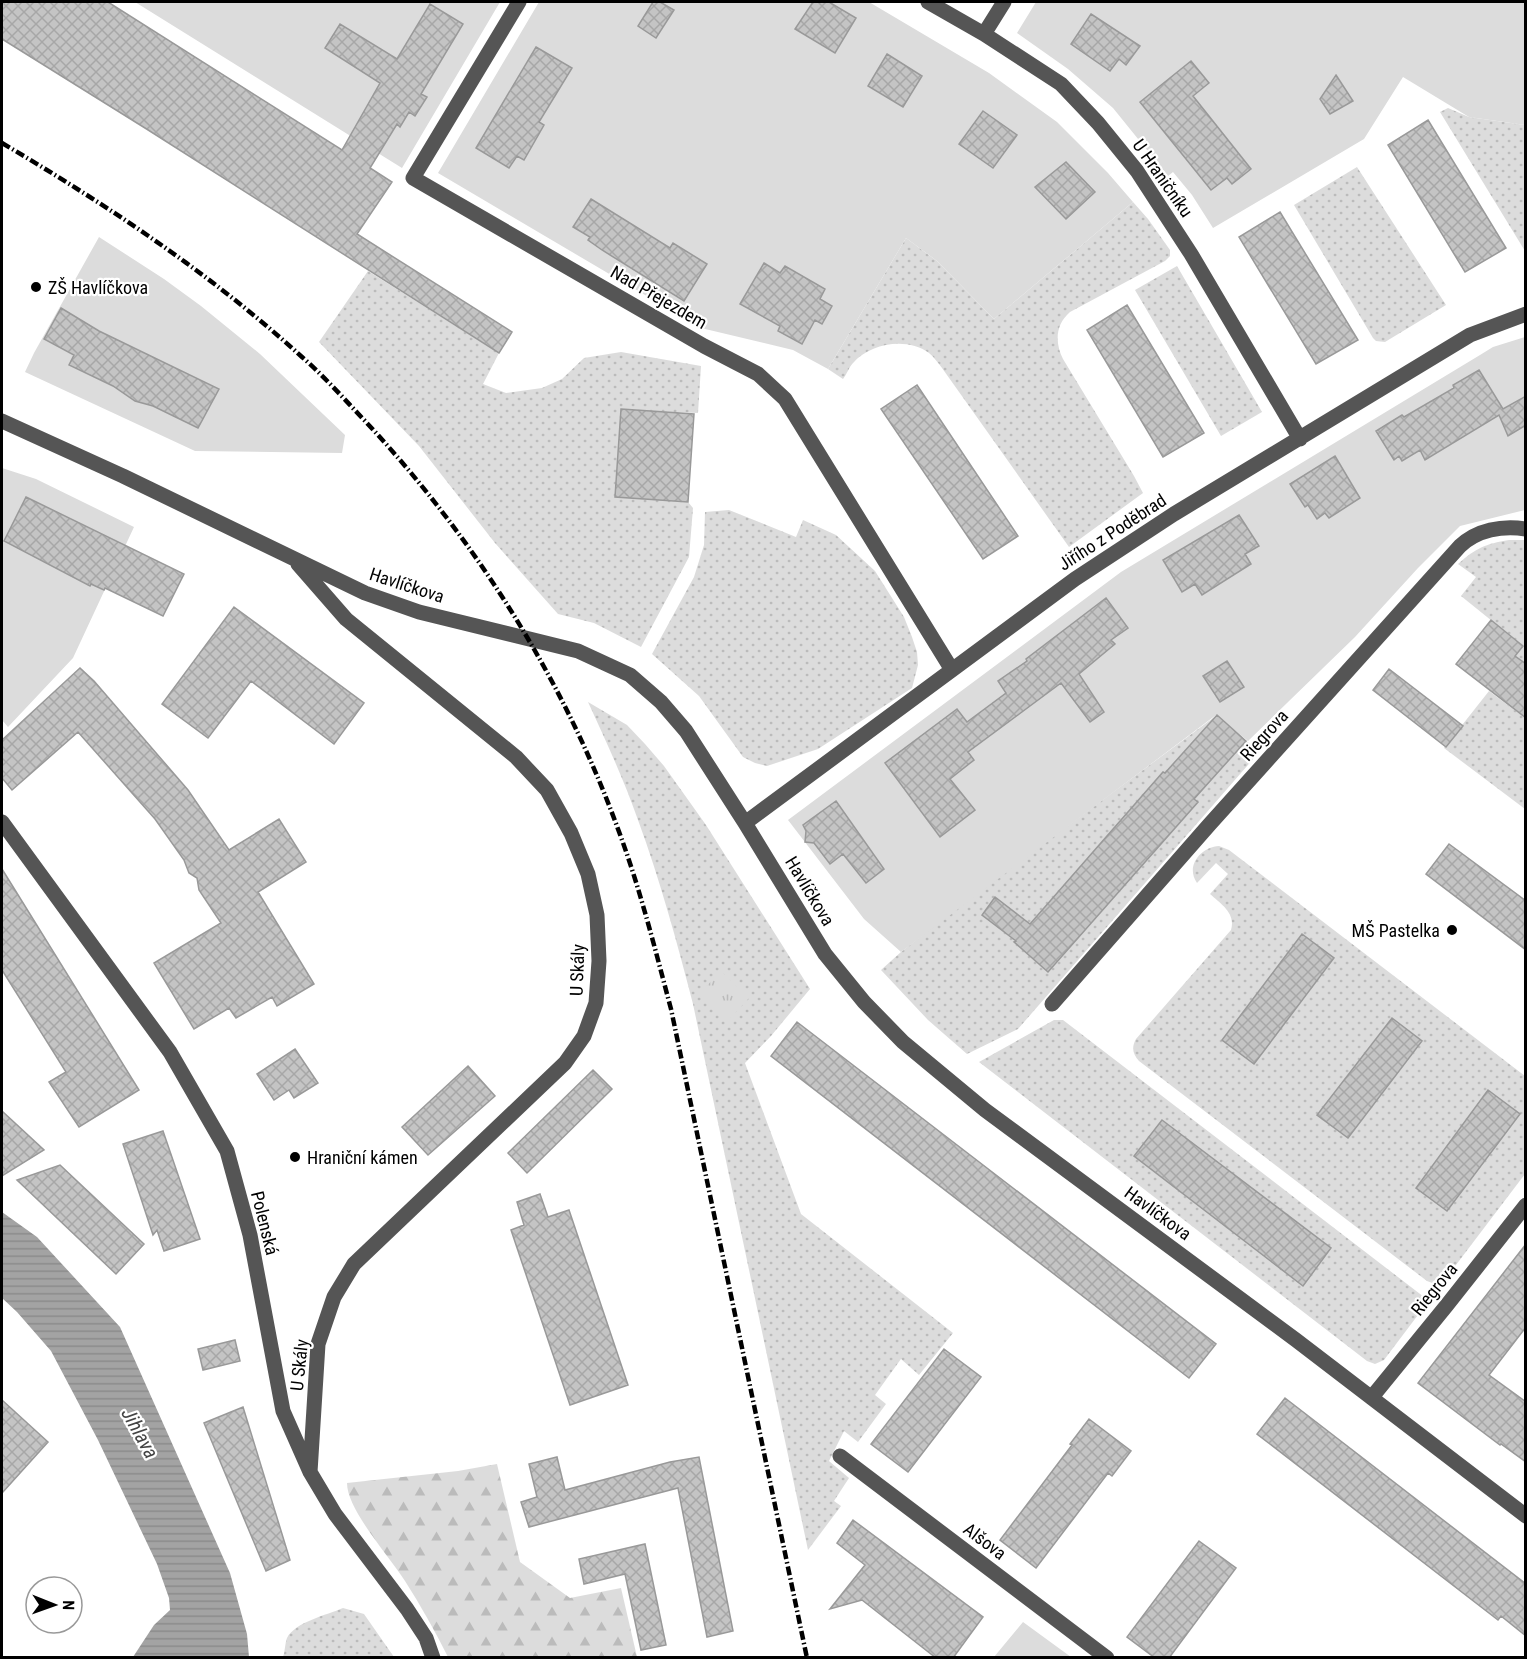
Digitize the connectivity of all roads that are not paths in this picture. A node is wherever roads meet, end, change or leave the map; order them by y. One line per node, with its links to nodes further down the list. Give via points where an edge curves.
1 (519, 2): 10 (street, Nad Přejezdem, via 413,178 765,380 795,414)
2 (928, 2): 4 (street, U Hraničníku)
3 (1004, 2): 4 (street)
4 (984, 34): 7 (street, U Hraničníku, via 1060,84 1137,171 1194,258)
5 (1526, 314): 7 (street, Jiřího z Poděbrad, via 1470,335)
6 (2, 421): 9 (street, Havlíčkova)
7 (1300, 439): 10 (street, Jiřího z Poděbrad, via 1085,573)
8 (1526, 529): 13 (street, Riegrova, via 1475,534 1460,546)
9 (292, 557): 12 (street, Havlíčkova, via 365,593 419,612 578,651 630,675 686,731); 17 (street, U Skály, via 346,619 516,756 547,790 588,874 597,915 599,962 596,1003 584,1036 565,1063 354,1264 334,1297 318,1344)
10 (952, 670): 12 (street, Jiřího z Poděbrad)
11 (2, 822): 17 (street, Polenská, via 170,1052 227,1151 250,1235 283,1411)
12 (745, 823): 15 (street, Havlíčkova, via 825,954 903,1042 985,1110)
13 (1052, 1004)
14 (1526, 1205): 15 (street, Riegrova)
15 (1372, 1397): 18 (street, Havlíčkova)
16 (840, 1456): 20 (street, Alšova)
17 (310, 1472): 19 (street, Polenská, via 335,1514 426,1638)
18 (1526, 1516)
19 (434, 1658)
20 (1107, 1658)

